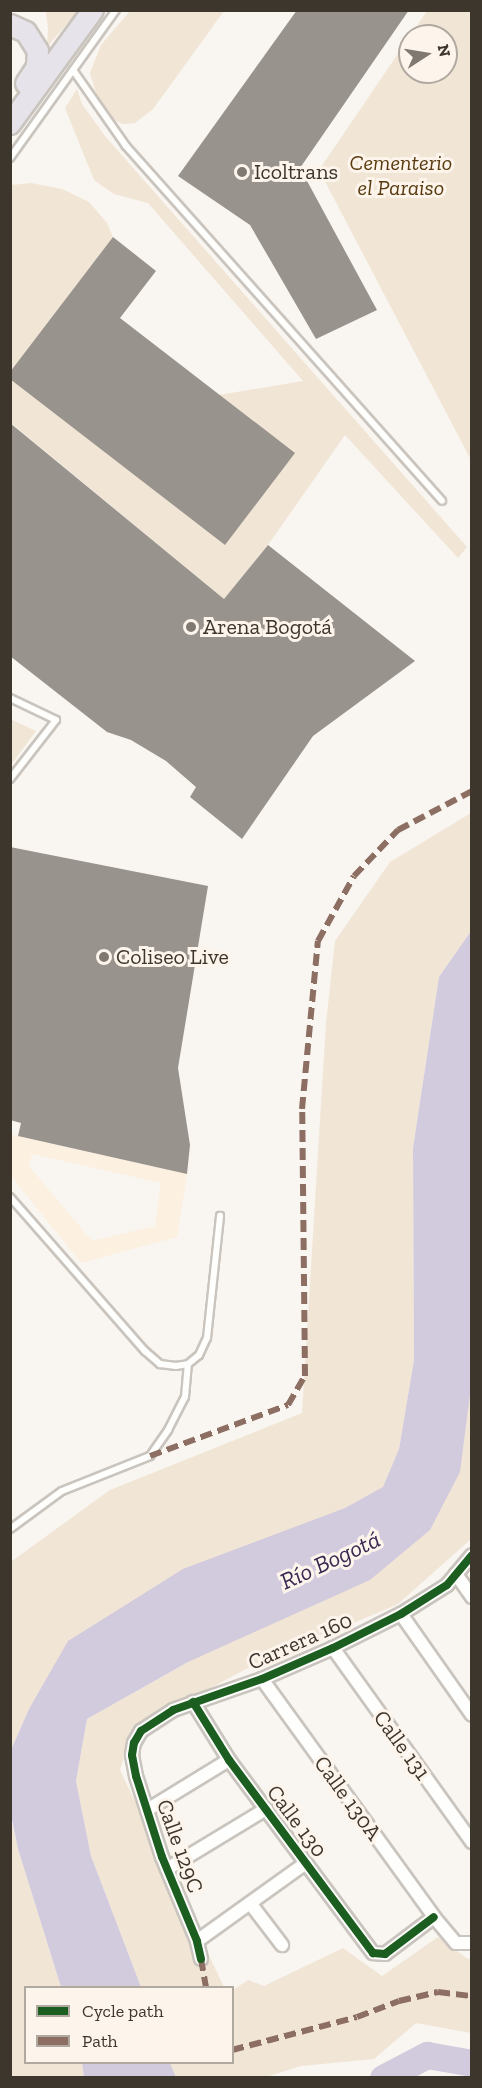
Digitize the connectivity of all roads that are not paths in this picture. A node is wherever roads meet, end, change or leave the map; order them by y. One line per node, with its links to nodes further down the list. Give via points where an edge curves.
1 (93, 10): 6 (highway)
2 (116, 10): 4 (lane)
3 (10, 25): 5 (highway, via 31,37 38,59 37,67)
4 (73, 70): 7 (lane); 8 (lane, via 126,146)
5 (10, 106)
6 (10, 124)
7 (10, 158)
8 (442, 501)
9 (10, 698): 10 (lane, via 56,720)
10 (10, 779)
11 (10, 1197): 13 (lane, via 145,1351 160,1364)
12 (220, 1216): 13 (lane, via 207,1338 199,1355)
13 (188, 1364): 14 (lane, via 184,1397 150,1456 62,1491)
14 (10, 1530)
15 (471, 1555): 16 (street, Carrera 160)
16 (456, 1574): 17 (street); 18 (street, Carrera 160, via 447,1585)
17 (471, 1597)
18 (401, 1614): 19 (street, Carrera 160); 22 (street)
19 (333, 1648): 20 (street, Carrera 160); 27 (street, Calle 131)
20 (262, 1679): 21 (street, Carrera 160); 31 (street, Calle 130A)
21 (193, 1702): 23 (street, Carrera 160, via 141,1731); 24 (street, Calle 130)
22 (471, 1715)
23 (134, 1743): 26 (street, Calle 129C, via 136,1776)
24 (229, 1760): 25 (street, Calle 130); 26 (street)
25 (266, 1809): 28 (street, Calle 130); 29 (street)
26 (147, 1810): 29 (street, Calle 129C)
27 (471, 1842)
28 (306, 1863): 30 (street); 31 (street, Calle 130, via 373,1953 385,1954)
29 (167, 1869): 32 (street, Calle 129C)
30 (250, 1903): 32 (street); 34 (street)
31 (434, 1917): 33 (street, Calle 130A, via 456,1943)
32 (197, 1941): 35 (street, Calle 129C)
33 (471, 1943)
34 (282, 1945)
35 (201, 1959)

